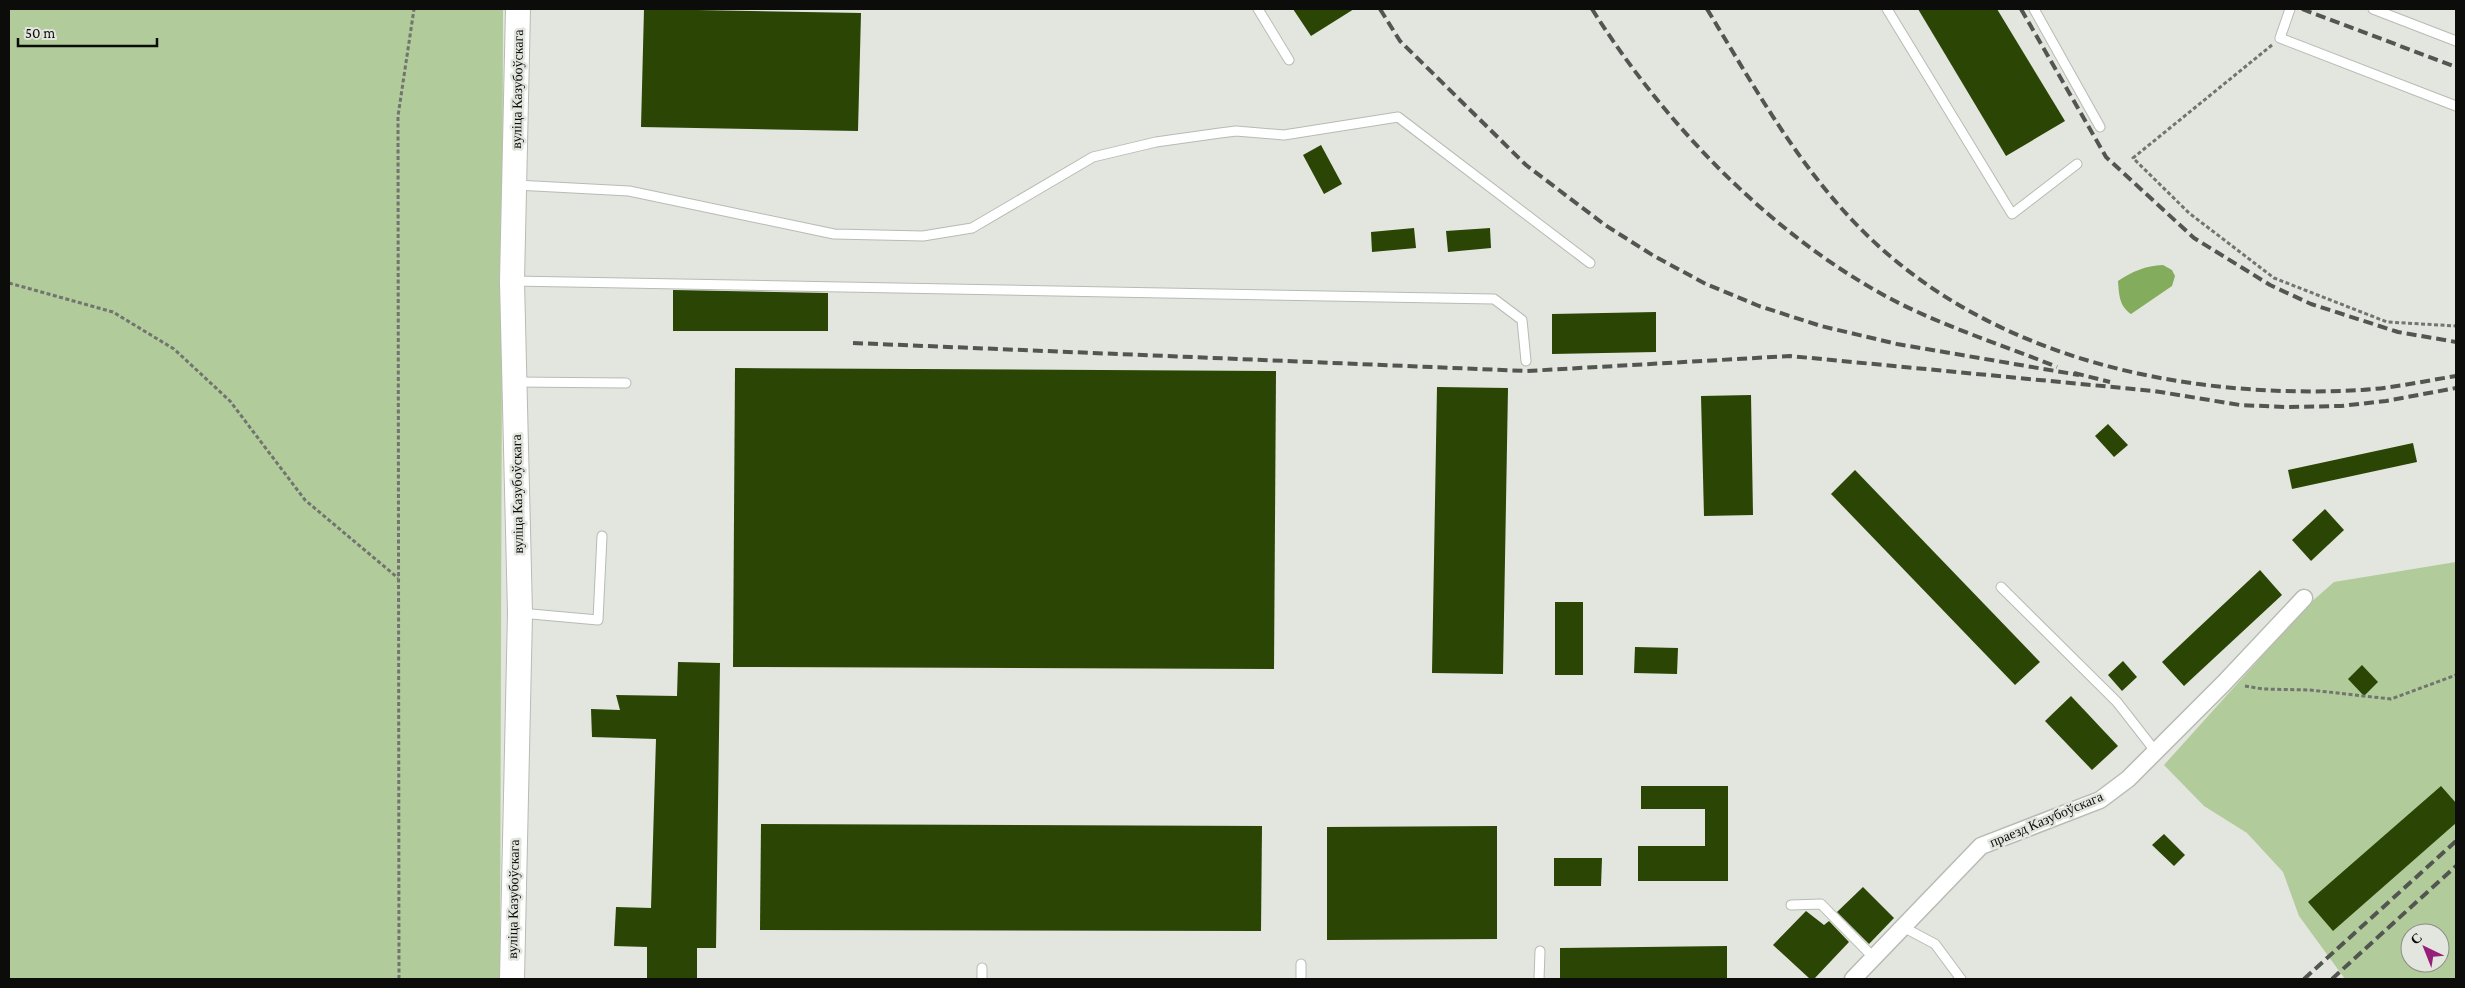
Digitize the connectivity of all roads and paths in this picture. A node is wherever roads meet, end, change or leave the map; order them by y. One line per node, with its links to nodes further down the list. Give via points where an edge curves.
1 (414, 9): 23 (path, via 398,116)
2 (518, 9): 14 (street, вуліца Казубоўскага)
3 (1258, 9): 10 (lane)
4 (1888, 9): 13 (lane, via 2012,214)
5 (2034, 9): 12 (lane)
6 (2290, 9): 8 (lane)
7 (2373, 9): 9 (lane)
8 (2280, 38): 11 (lane); 18 (path, via 2133,158 2189,213 2274,278 2387,322)
9 (2456, 41)
10 (1289, 60)
11 (2456, 106)
12 (2100, 127)
13 (2076, 164)
14 (515, 186): 15 (lane, via 628,191 834,234 922,236 972,228 1093,157 1156,142 1220,133 1284,135 1398,117); 16 (street, вуліца Казубоўскага)
15 (1590, 263)
16 (512, 281): 19 (lane, via 1494,299 1522,320); 20 (street, вуліца Казубоўскага)
17 (9, 283): 23 (path, via 113,312 174,349 230,401 305,500)
18 (2456, 326)
19 (1526, 361)
20 (515, 382): 21 (lane); 26 (street, вуліца Казубоўскага)
21 (626, 383)
22 (602, 536): 26 (lane, via 598,620)
23 (398, 578): 36 (path)
24 (2001, 587): 29 (lane, via 2117,702)
25 (2304, 598): 28 (street, праезд Казубоўскага)
26 (520, 613): 37 (street, вуліца Казубоўскага)
27 (2456, 675): 28 (path, via 2391,699)
28 (2224, 683): 29 (street, праезд Казубоўскага)
29 (2156, 752): 31 (street, праезд Казубоўскага, via 2100,800 1982,846)
30 (1791, 905): 33 (lane, via 1821,904)
31 (1903, 927): 33 (street, праезд Казубоўскага); 42 (lane, via 1935,944)
32 (1540, 952): 40 (lane)
33 (1874, 958): 41 (street, праезд Казубоўскага)
34 (1301, 964): 39 (lane)
35 (982, 968): 38 (lane)
36 (399, 979)
37 (512, 979)
38 (982, 979)
39 (1301, 979)
40 (1539, 979)
41 (1853, 979)
42 (1961, 979)

